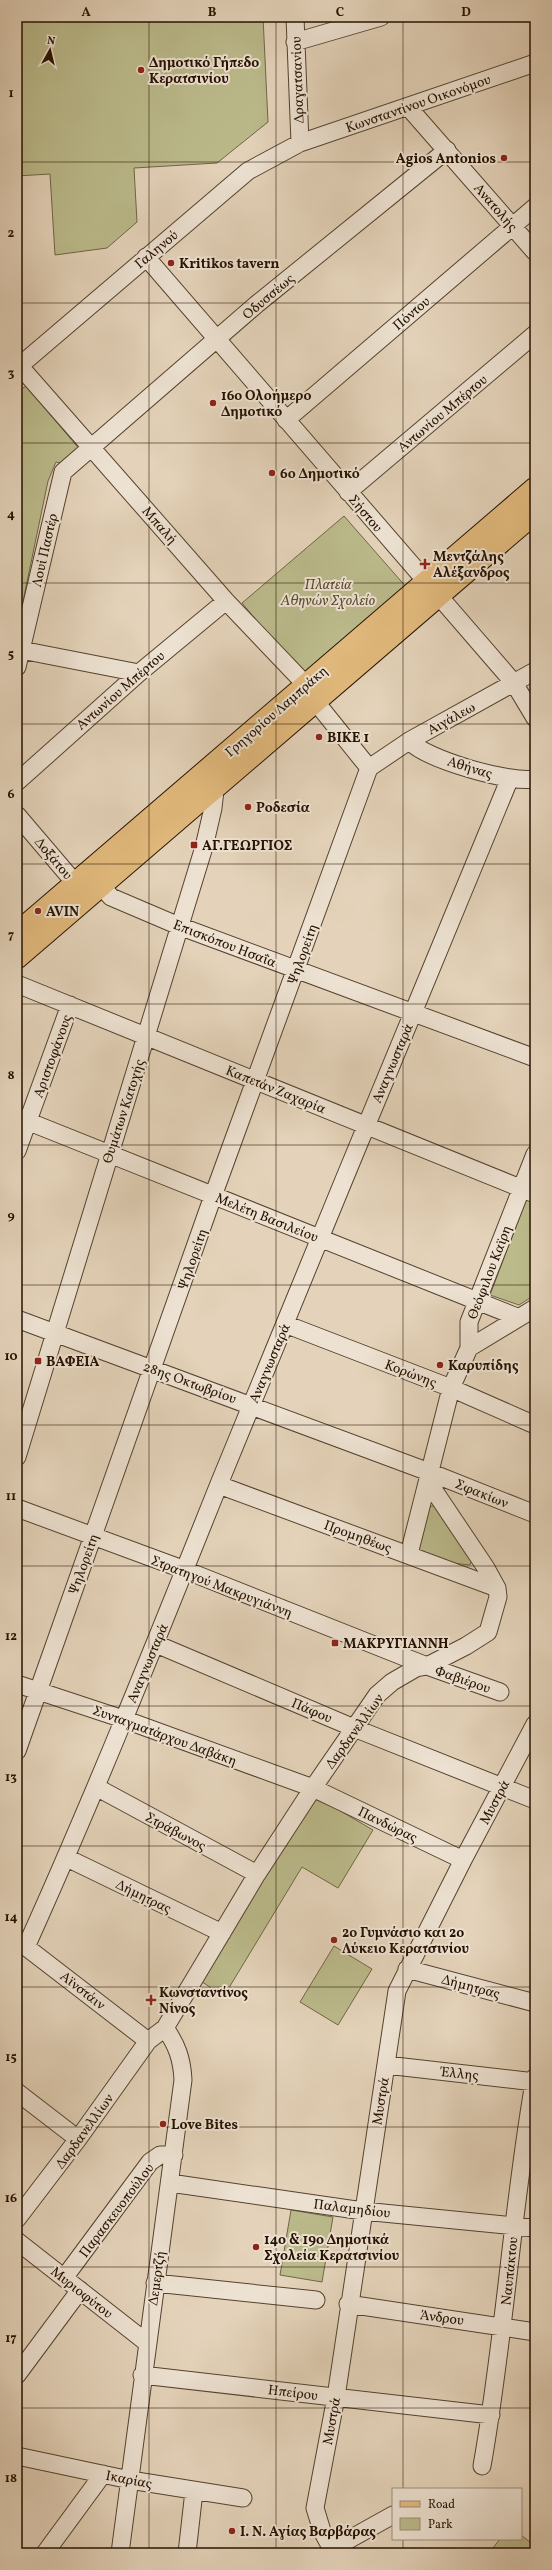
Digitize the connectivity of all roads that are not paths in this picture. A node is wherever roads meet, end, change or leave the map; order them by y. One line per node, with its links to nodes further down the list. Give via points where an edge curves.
1 (295, 17): 3 (street, Δραγατσανίου)
2 (381, 17): 3 (street)
3 (295, 42): 6 (street, Δραγατσανίου)
4 (535, 63): 5 (street, Κωνσταντίνου Οικονόμου)
5 (409, 108): 6 (street, Κωνσταντίνου Οικονόμου); 7 (street, Ανατολής)
6 (300, 143): 11 (street, Γαληνού, via 248,172)
7 (447, 150): 9 (street, Ανατολής); 13 (street, Οδυσσέως)
8 (535, 207): 9 (street, Πόντου)
9 (512, 226): 10 (street, Ανατολής); 15 (street, Πόντου)
10 (535, 252)
11 (146, 257): 13 (street, Σήστου); 14 (street, Γαληνού)
12 (535, 334): 18 (street, Αντωνίου Μπέρτου)
13 (216, 340): 15 (street, Σήστου); 16 (street, Οδυσσέως)
14 (18, 365): 16 (street, Μπαλή)
15 (286, 420): 18 (street, Σήστου)
16 (93, 447): 21 (street, Μπαλή); 22 (street, Λουί Παστέρ, via 60,477)
17 (535, 488): 20 (main road, Γρηγορίου Λαμπράκη)
18 (348, 492): 20 (street, Σήστου)
19 (535, 513): 20 (main road, Γρηγορίου Λαμπράκη)
20 (431, 589): 25 (street, Σήστου); 26 (main road, Γρηγορίου Λαμπράκη)
21 (226, 601): 24 (street, Αντωνίου Μπέρτου); 26 (street, Μπαλή)
22 (18, 654): 24 (street)
23 (535, 670): 25 (street, Αιγάλεω)
24 (139, 673): 33 (street, Αντωνίου Μπέρτου)
25 (514, 683): 27 (street, Σήστου); 28 (street, Αιγάλεω)
26 (310, 693): 29 (main road, Γρηγορίου Λαμπράκη); 30 (street, Μπαλή); 34 (main road, Γρηγορίου Λαμπράκη)
27 (535, 718)
28 (409, 741): 30 (street, Αιγάλεω); 31 (street, Αθήνας, via 418,749 454,763)
29 (216, 763): 34 (street, Θυμάτων Κατοχής); 36 (main road, Γρηγορίου Λαμπράκη)
30 (369, 768): 41 (street, Ψηλορείτη)
31 (510, 778): 32 (street, Αθήνας); 44 (street, Αναγνωσταρά)
32 (535, 779)
33 (17, 782)
34 (216, 789): 37 (main road, Γρηγορίου Λαμπράκη); 38 (street, Θυμάτων Κατοχής, via 204,847)
35 (17, 814): 36 (street, Δοξάτου)
36 (75, 884): 39 (main road, Γρηγορίου Λαμπράκη)
37 (101, 886): 38 (street, Επισκόπου Ησαΐα, via 111,897); 40 (main road, Γρηγορίου Λαμπράκη)
38 (179, 926): 41 (street, Επισκόπου Ησαΐα); 45 (street, Θυμάτων Κατοχής)
39 (17, 933)
40 (17, 958)
41 (296, 970): 44 (street, Επισκόπου Ησαΐα); 47 (street, Ψηλορείτη)
42 (17, 984): 43 (street, Καπετάν Ζαχαρία)
43 (70, 1005): 45 (street, Καπετάν Ζαχαρία); 48 (street, Αριστοφάνους)
44 (414, 1012): 46 (street, Επισκόπου Ησαΐα); 49 (street, Αναγνωσταρά)
45 (147, 1036): 47 (street, Καπετάν Ζαχαρία); 51 (street, Θυμάτων Κατοχής)
46 (535, 1058)
47 (255, 1080): 49 (street, Καπετάν Ζαχαρία); 54 (street, Ψηλορείτη)
48 (23, 1119): 50 (street, Αριστοφάνους); 51 (street, Μελέτη Βασιλείου)
49 (366, 1125): 53 (street, Καπετάν Ζαχαρία); 55 (street, Αναγνωσταρά)
50 (17, 1151)
51 (109, 1154): 54 (street, Μελέτη Βασιλείου); 61 (street, Θυμάτων Κατοχής)
52 (535, 1154): 53 (street, Θεόφιλου Καϊρη)
53 (528, 1191): 56 (street, Θεόφιλου Καϊρη)
54 (214, 1196): 55 (street, Μελέτη Βασιλείου); 63 (street, Ψηλορείτη)
55 (322, 1239): 56 (street, Μελέτη Βασιλείου); 60 (street, Αναγνωσταρά)
56 (476, 1301): 58 (street, Μελέτη Βασιλείου); 62 (street, Θεόφιλου Καϊρη, via 469,1322)
57 (535, 1308): 58 (street)
58 (517, 1317): 62 (street)
59 (17, 1319): 61 (street, 28ης Οκτωβρίου)
60 (286, 1324): 64 (street, Κορώνης); 65 (street, Αναγνωσταρά)
61 (55, 1333): 63 (street, 28ης Οκτωβρίου); 67 (street, Θυμάτων Κατοχής)
62 (469, 1348): 64 (street, Θεόφιλου Καϊρη)
63 (154, 1369): 65 (street, 28ης Οκτωβρίου); 72 (street, Ψηλορείτη)
64 (451, 1388): 66 (street, Κορώνης); 68 (street, Θεόφιλου Καϊρη)
65 (252, 1406): 68 (street, 28ης Οκτωβρίου); 69 (street, Αναγνωσταρά)
66 (535, 1425)
67 (17, 1457)
68 (429, 1472): 71 (street, Σφακίων); 73 (street, Θεόφιλου Καϊρη); 75 (street, via 435,1492)
69 (219, 1485): 73 (street, Προμηθέως); 74 (street, Αναγνωσταρά)
70 (17, 1508): 72 (street, Στρατηγού Μακρυγιάννη)
71 (535, 1514)
72 (93, 1537): 74 (street, Στρατηγού Μακρυγιάννη); 79 (street, Ψηλορείτη)
73 (409, 1554): 75 (street, Προμηθέως)
74 (185, 1570): 76 (street, Αναγνωσταρά); 77 (street, Στρατηγού Μακρυγιάννη)
75 (497, 1588): 77 (street, Δαρδανελλίων, via 498,1597 488,1632)
76 (156, 1644): 81 (street, Αναγνωσταρά); 83 (street, Πάφου)
77 (427, 1666): 80 (street, Φαβιέρου); 83 (street, Δαρδανελλίων, via 416,1668 392,1682 377,1695)
78 (17, 1684): 79 (street, Συνταγματάρχου Δαβάκη)
79 (38, 1691): 81 (street, Συνταγματάρχου Δαβάκη); 84 (street, Ψηλορείτη)
80 (500, 1692)
81 (123, 1719): 85 (street, Αναγνωσταρά); 87 (street, Συνταγματάρχου Δαβάκη)
82 (535, 1724): 86 (street, Μυστρά)
83 (354, 1728): 86 (street, Πάφου); 87 (street, Δαρδανελλίων)
84 (17, 1751)
85 (96, 1787): 89 (street, Αναγνωσταρά); 91 (street, Στράβωνος)
86 (502, 1787): 88 (street, Πάφου); 90 (street, Μυστρά)
87 (313, 1788): 90 (street, Πανδώρας); 91 (street, Δαρδανελλίων)
88 (535, 1800)
89 (67, 1858): 92 (street, Δήμητρας); 93 (street, Αναγνωσταρά)
90 (462, 1860): 94 (street, Μυστρά)
91 (257, 1874): 92 (street, Δαρδανελλίων)
92 (222, 1933): 96 (street, Δαρδανελλίων)
93 (22, 1943): 97 (street, Αϊνστάιν)
94 (407, 1969): 95 (street, Δήμητρας); 98 (street, Μυστρά, via 397,1992)
95 (535, 2003)
96 (165, 2028): 97 (street); 102 (street, Δεμερτζή, via 178,2046 182,2063 183,2080)
97 (148, 2041): 101 (street, Δαρδανελλίων)
98 (386, 2065): 99 (street, Έλλης); 104 (street, Μυστρά)
99 (535, 2080): 106 (street, Ναυπάκτου)
100 (17, 2092): 101 (street)
101 (78, 2139): 105 (street, Δαρδανελλίων)
102 (174, 2155): 103 (street, Δεμερτζή); 109 (street, Παρασκευοπούλου, via 160,2155 150,2162)
103 (170, 2183): 104 (street, Παλαμηδίου); 110 (street, Δεμερτζή)
104 (363, 2211): 106 (street, Παλαμηδίου); 113 (street, Μυστρά)
105 (17, 2219)
106 (514, 2225): 107 (street, Παλαμηδίου); 114 (street, Ναυπάκτου)
107 (535, 2228)
108 (17, 2241): 109 (street, Μυριοφύτου)
109 (64, 2278): 111 (street, Μυριοφύτου)
110 (155, 2283): 112 (street); 116 (street, Δεμερτζή)
111 (80, 2290): 116 (street, Μυριοφύτου); 117 (street)
112 (316, 2300)
113 (348, 2304): 114 (street, Άνδρου); 119 (street, Μυστρά)
114 (504, 2326): 115 (street, Άνδρου); 120 (street, Ναυπάκτου)
115 (535, 2332)
116 (146, 2342): 118 (street, Δεμερτζή)
117 (17, 2375)
118 (142, 2375): 119 (street, Ηπείρου); 124 (street, Δεμερτζή)
119 (336, 2397): 120 (street, Ηπείρου); 128 (street, Μυστρά, via 315,2508 322,2531)
120 (491, 2415): 122 (street, Ναυπάκτου)
121 (17, 2456): 123 (street, Ικαρίας)
122 (482, 2466)
123 (103, 2474): 124 (street, Ικαρίας); 129 (street)
124 (130, 2480): 125 (street, Ικαρίας); 130 (street, Δεμερτζή)
125 (194, 2491): 126 (street, Ικαρίας); 131 (street)
126 (243, 2498)
127 (392, 2516): 128 (street)
128 (333, 2551)
129 (46, 2553)
130 (120, 2553)
131 (187, 2553)

